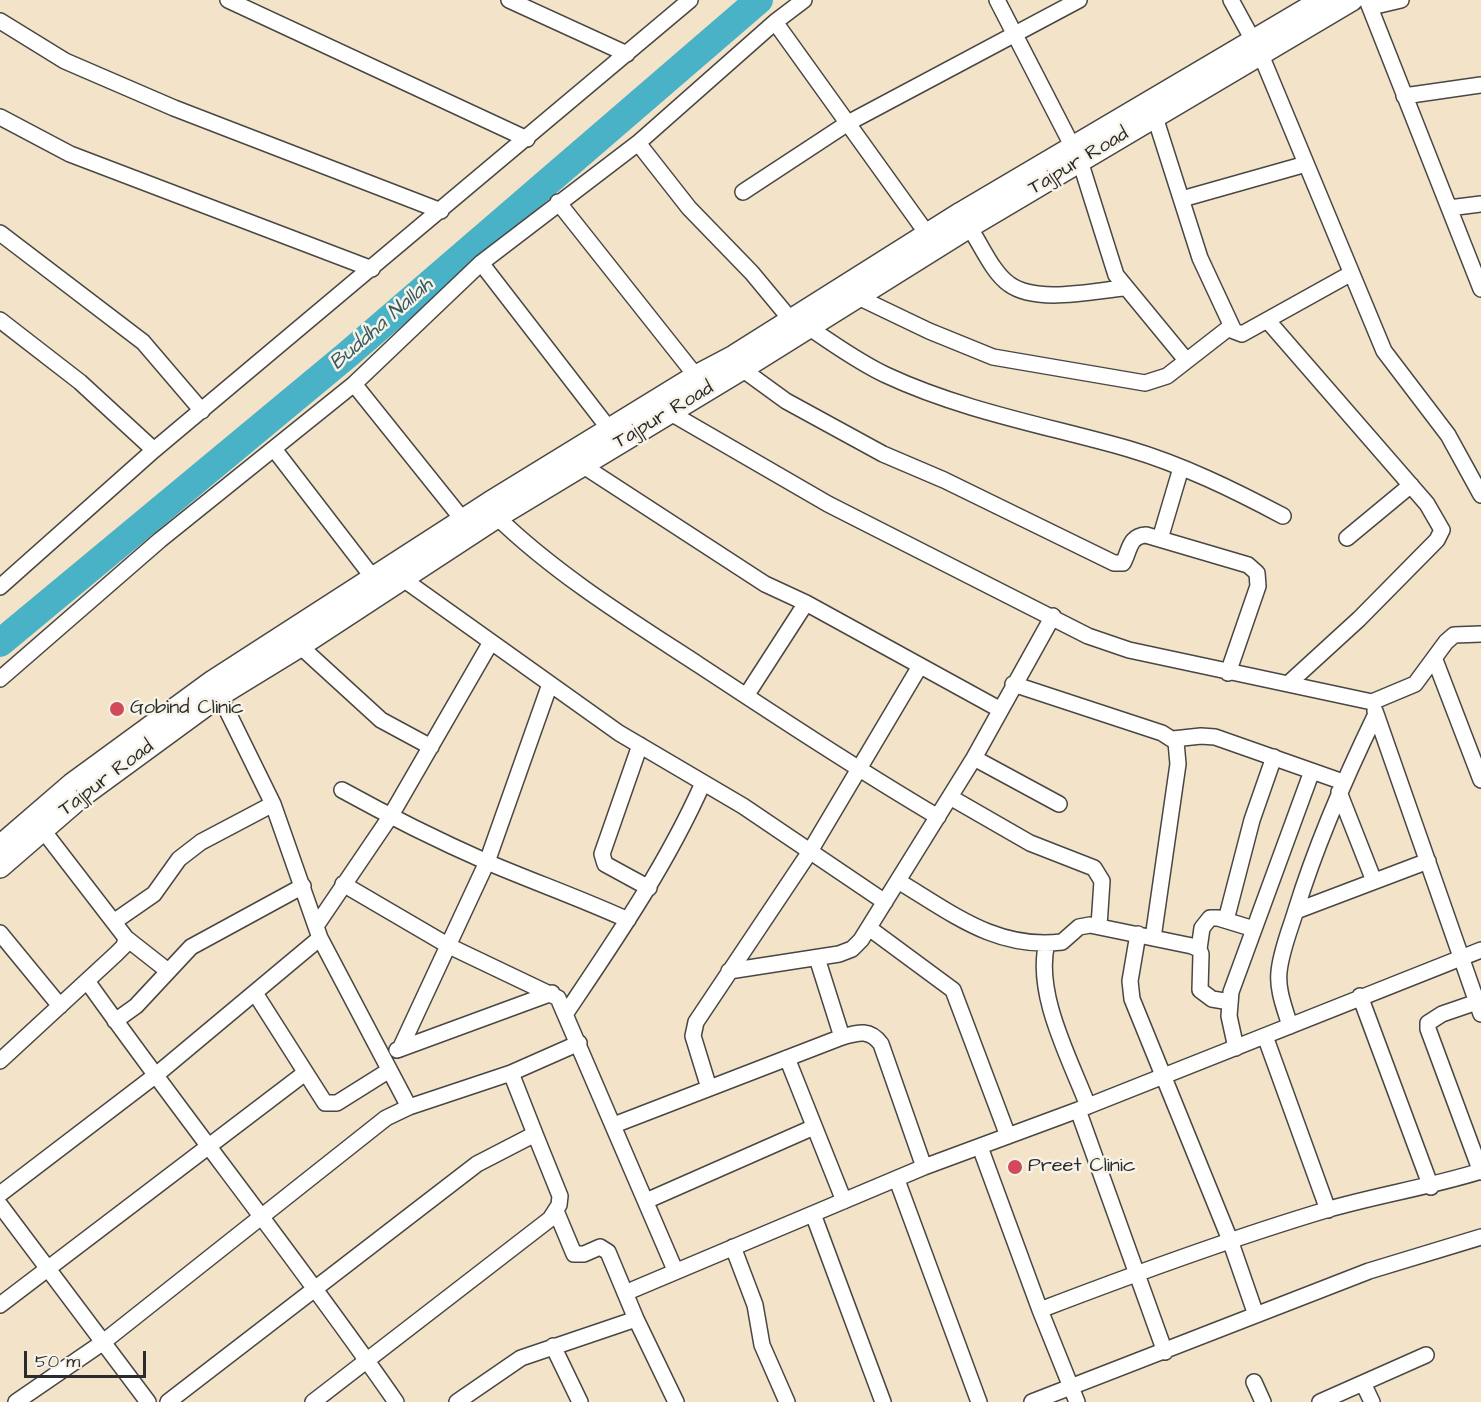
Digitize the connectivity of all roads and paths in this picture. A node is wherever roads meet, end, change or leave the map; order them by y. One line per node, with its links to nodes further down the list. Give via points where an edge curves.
1 (228, 0): 21 (street)
2 (509, 0): 15 (street)
3 (690, 0): 15 (street)
4 (804, 0): 12 (street)
5 (997, 0): 13 (street)
6 (1079, 0): 13 (street)
7 (1231, 0): 14 (street)
8 (1322, 0): 14 (main road, Tajpur Road)
9 (1401, 0): 10 (street)
10 (1363, 2): 14 (main road, Tajpur Road); 17 (street)
11 (0, 21): 30 (street, via 37,46 174,108)
12 (775, 22): 20 (street); 22 (street)
13 (1015, 35): 20 (street); 23 (street)
14 (1257, 48): 19 (main road, Tajpur Road); 23 (main road, Tajpur Road); 24 (street)
15 (627, 54): 21 (street)
16 (1481, 85): 17 (street)
17 (1404, 96): 29 (street)
18 (0, 117): 35 (street, via 70,154)
19 (1155, 117): 23 (main road, Tajpur Road); 26 (street)
20 (848, 123): 25 (street); 33 (street)
21 (527, 138): 30 (street)
22 (638, 143): 27 (street); 42 (street, via 689,208)
23 (1077, 154): 31 (main road, Tajpur Road); 33 (main road, Tajpur Road); 38 (street, via 1111,264)
24 (1306, 164): 26 (street); 36 (street)
25 (743, 192)
26 (1182, 199): 43 (street, via 1200,258)
27 (558, 202): 34 (street); 46 (street)
28 (1481, 204): 29 (street)
29 (1449, 208): 37 (street)
30 (441, 211): 35 (street)
31 (969, 227): 38 (street, via 1001,276 1023,291 1051,295); 39 (main road, Tajpur Road)
32 (0, 233): 48 (street, via 143,342)
33 (928, 235): 42 (main road, Tajpur Road)
34 (482, 263): 47 (street); 50 (street)
35 (372, 269): 48 (street)
36 (1350, 273): 41 (street); 56 (street, via 1389,359 1436,417)
37 (1479, 281)
38 (1124, 288): 44 (street)
39 (858, 297): 42 (main road, Tajpur Road); 44 (street, via 993,357 1145,383 1162,379)
40 (0, 320): 52 (street, via 80,382)
41 (1268, 321): 43 (street, via 1240,335); 55 (street)
42 (800, 324): 45 (main road, Tajpur Road); 46 (main road, Tajpur Road); 54 (street, via 855,359 926,390)
43 (1230, 327): 44 (street)
44 (1186, 360)
45 (742, 369): 49 (main road, Tajpur Road); 61 (street, via 786,401 884,454 1114,563 1123,563 1136,536)
46 (696, 376): 50 (main road, Tajpur Road)
47 (354, 384): 51 (street); 59 (street)
48 (202, 411): 52 (street)
49 (669, 412): 53 (main road, Tajpur Road); 66 (street, via 828,504)
50 (610, 430): 59 (main road, Tajpur Road)
51 (274, 449): 62 (street); 73 (street, via 160,540)
52 (154, 450): 64 (street)
53 (582, 465): 57 (main road, Tajpur Road); 65 (street, via 765,585)
54 (1181, 468): 58 (street); 61 (street)
55 (1411, 485): 60 (street); 74 (street, via 1438,520 1441,534 1359,620)
56 (1481, 495)
57 (497, 516): 63 (main road, Tajpur Road); 78 (street, via 555,567)
58 (1283, 516)
59 (463, 520): 62 (main road, Tajpur Road)
60 (1347, 538)
61 (1160, 539): 72 (street, via 1248,565 1257,573 1252,607)
62 (374, 579): 77 (main road, Tajpur Road)
63 (402, 579): 68 (street); 69 (main road, Tajpur Road)
64 (0, 587)
65 (806, 603): 71 (street); 78 (street)
66 (1053, 616): 72 (street, via 1105,643); 76 (street)
67 (1481, 634): 70 (street, via 1454,635)
68 (491, 642): 75 (street); 83 (street)
69 (300, 646): 77 (main road, Tajpur Road); 83 (street, via 381,720)
70 (1435, 660): 79 (street, via 1415,684); 88 (street)
71 (920, 666): 80 (street); 86 (street)
72 (1228, 673): 74 (street)
73 (0, 679)
74 (1289, 683): 79 (street)
75 (550, 684): 82 (street); 101 (street)
76 (1013, 684): 80 (street); 81 (street)
77 (217, 688): 93 (street); 97 (main road, Tajpur Road); 98 (main road, Tajpur Road, via 72,784)
78 (746, 696): 86 (street)
79 (1374, 708): 90 (street); 100 (street)
80 (999, 709): 85 (street)
81 (1173, 739): 84 (street, via 1215,737); 118 (street, via 1178,764)
82 (640, 745): 89 (street); 107 (street, via 602,854 605,864)
83 (431, 747): 95 (street)
84 (1274, 757): 87 (street); 111 (street, via 1251,820)
85 (974, 758): 92 (street); 94 (street)
86 (857, 769): 96 (street); 99 (street)
87 (1312, 771): 90 (street); 115 (street)
88 (1481, 780)
89 (703, 783): 99 (street); 107 (street)
90 (1341, 787): 104 (street); 109 (street)
91 (342, 790): 95 (street)
92 (950, 797): 96 (street); 113 (street, via 1030,843 1094,868 1102,881)
93 (273, 804): 106 (street); 112 (street, via 201,842 179,859 154,894)
94 (1059, 804)
95 (390, 817): 101 (street); 105 (street)
96 (938, 817): 103 (street)
97 (42, 829): 102 (main road, Tajpur Road); 112 (street)
98 (0, 846)
99 (809, 853): 108 (street); 127 (street)
100 (1428, 861): 104 (street); 125 (street)
101 (488, 862): 110 (street); 121 (street)
102 (0, 867)
103 (898, 881): 108 (street); 120 (street, via 990,935)
104 (1374, 881): 109 (street)
105 (343, 884): 116 (street); 121 (street)
106 (303, 886): 116 (street); 126 (street, via 199,942)
107 (650, 888): 110 (street)
108 (885, 902): 114 (street)
109 (1296, 911): 137 (street, via 1278,974)
110 (628, 920): 135 (street)
111 (1226, 920): 115 (street); 122 (street, via 1214,917 1205,923)
112 (115, 921): 119 (street)
113 (1099, 926): 118 (street); 120 (street, via 1083,925 1067,940)
114 (870, 928): 124 (street, via 852,949); 156 (street, via 953,990)
115 (1254, 929): 132 (street)
116 (317, 932): 129 (street); 145 (street)
117 (0, 933): 133 (street)
118 (1146, 936): 122 (street); 149 (street, via 1130,993)
119 (126, 938): 126 (street); 128 (street, via 124,946)
120 (1047, 943): 152 (street, via 1047,995)
121 (449, 946): 130 (street); 142 (street)
122 (1199, 949): 132 (street, via 1200,990 1212,999)
123 (1481, 950): 125 (street)
124 (817, 958): 127 (street); 139 (street)
125 (1461, 958): 131 (street); 134 (street)
126 (168, 971): 136 (street, via 136,1006)
127 (729, 971): 150 (street, via 696,1022 693,1036)
128 (87, 981): 133 (street); 136 (street)
129 (255, 993): 147 (street); 148 (street)
130 (552, 993): 135 (street); 142 (street)
131 (1360, 996): 137 (street); 162 (street)
132 (1230, 1002): 141 (street)
133 (60, 1006): 144 (street)
134 (1479, 1008): 160 (street, via 1434,1017 1428,1029)
135 (566, 1012): 140 (street)
136 (115, 1021): 148 (street)
137 (1290, 1026): 138 (street)
138 (1265, 1036): 141 (street); 167 (street)
139 (842, 1037): 143 (street); 159 (street, via 867,1032 881,1044)
140 (579, 1043): 146 (street); 153 (street)
141 (1236, 1048): 149 (street)
142 (400, 1049): 145 (street)
143 (787, 1058): 150 (street); 154 (street)
144 (0, 1061)
145 (384, 1064): 147 (street, via 344,1100 331,1105 325,1103); 151 (street)
146 (511, 1072): 151 (street); 155 (street)
147 (305, 1073): 157 (street)
148 (156, 1075): 157 (street); 163 (street)
149 (1164, 1076): 152 (street); 171 (street)
150 (709, 1088): 153 (street)
151 (409, 1107): 170 (street, via 386,1118)
152 (1083, 1108): 156 (street); 176 (street)
153 (614, 1125): 164 (street)
154 (814, 1127): 164 (street); 165 (street)
155 (535, 1134): 168 (street, via 560,1196); 177 (street, via 477,1164)
156 (1008, 1136): 158 (street)
157 (207, 1147): 170 (street); 174 (street)
158 (980, 1147): 159 (street); 180 (street)
159 (924, 1167): 161 (street)
160 (1481, 1172): 162 (street)
161 (897, 1180): 165 (street); 201 (street)
162 (1431, 1186): 167 (street)
163 (0, 1194)
164 (646, 1201): 175 (street)
165 (844, 1201): 169 (street)
166 (0, 1205): 174 (street)
167 (1328, 1210): 171 (street)
168 (556, 1212): 178 (street, via 571,1251 577,1256 600,1247 606,1249); 187 (street)
169 (813, 1214): 173 (street); 200 (street)
170 (262, 1218): 177 (street); 183 (street)
171 (1230, 1240): 176 (street); 181 (street)
172 (1481, 1240): 181 (street, via 1369,1271)
173 (733, 1247): 175 (street); 199 (street, via 755,1305 762,1346)
174 (49, 1270): 179 (street); 183 (street)
175 (675, 1270): 178 (street)
176 (1137, 1273): 180 (street); 185 (street)
177 (316, 1288): 187 (street); 193 (street)
178 (626, 1293): 182 (street)
179 (0, 1305)
180 (1040, 1310): 190 (street)
181 (1256, 1315): 185 (street)
182 (636, 1319): 184 (street); 198 (street)
183 (102, 1343): 191 (street); 192 (street)
184 (553, 1346): 196 (street, via 507,1367); 197 (street)
185 (1165, 1352): 190 (street)
186 (1426, 1355): 189 (street)
187 (367, 1360): 194 (street); 195 (street)
188 (1254, 1382): 204 (street)
189 (1363, 1383): 205 (street); 206 (street)
190 (1072, 1387): 202 (street); 203 (street)
191 (16, 1402)
192 (148, 1402)
193 (168, 1402)
194 (313, 1402)
195 (396, 1402)
196 (457, 1402)
197 (580, 1402)
198 (676, 1402)
199 (787, 1402)
200 (883, 1402)
201 (980, 1402)
202 (1032, 1402)
203 (1077, 1402)
204 (1263, 1402)
205 (1320, 1402)
206 (1372, 1402)

